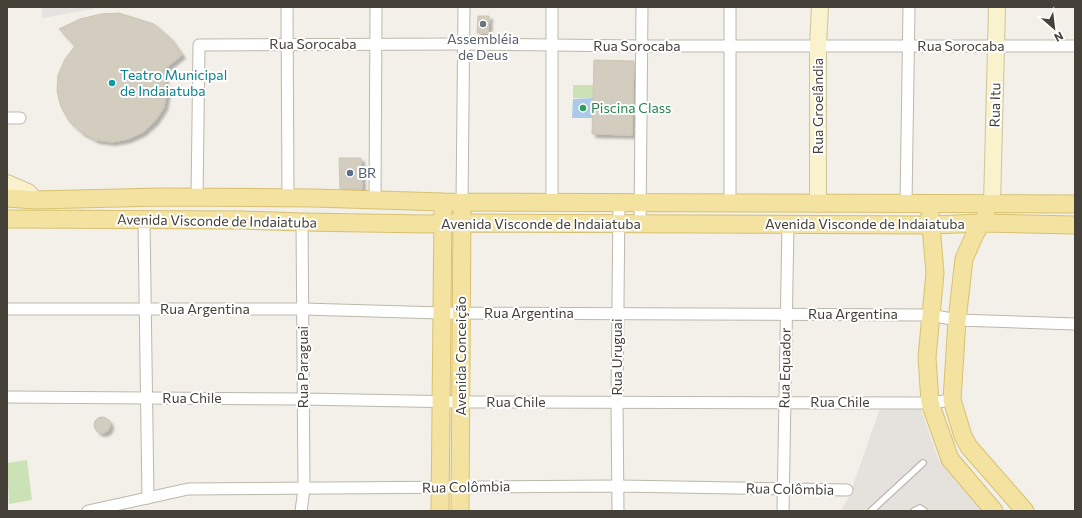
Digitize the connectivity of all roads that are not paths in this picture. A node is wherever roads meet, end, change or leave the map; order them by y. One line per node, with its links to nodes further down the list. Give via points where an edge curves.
1 (287, 7): 10 (street)
2 (376, 7): 12 (street)
3 (464, 7): 11 (street)
4 (552, 7): 13 (street)
5 (642, 7): 15 (street)
6 (730, 7): 16 (street)
7 (820, 7): 17 (street, Rua Groelândia)
8 (909, 7): 18 (street)
9 (997, 7): 14 (street, Rua Itu)
10 (287, 44): 12 (street, Rua Sorocaba); 25 (street, Rua Sorocaba, via 199,45); 26 (street)
11 (464, 44): 12 (street, Rua Sorocaba); 13 (street, Rua Sorocaba); 30 (street)
12 (376, 45): 28 (street)
13 (551, 45): 15 (street, Rua Sorocaba); 31 (street)
14 (996, 45): 18 (street, Rua Sorocaba); 19 (street, Rua Sorocaba); 38 (street, Rua Itu)
15 (641, 46): 16 (street, Rua Sorocaba); 33 (street)
16 (730, 46): 17 (street, Rua Sorocaba); 34 (street)
17 (818, 46): 18 (street, Rua Sorocaba); 35 (street, Rua Groelândia)
18 (908, 46): 36 (street)
19 (1075, 46)
20 (7, 118): 21 (street)
21 (20, 118)
22 (7, 183): 27 (street, via 28,192)
23 (161, 197): 25 (main road, Avenida Visconde de Indaiatuba); 27 (main road, Avenida Visconde de Indaiatuba); 42 (main road, via 148,207)
24 (7, 198): 27 (main road, Avenida Visconde de Indaiatuba)
25 (197, 198): 26 (main road, Avenida Visconde de Indaiatuba)
26 (288, 198): 28 (main road, Avenida Visconde de Indaiatuba); 41 (main road, via 275,208)
27 (35, 200)
28 (375, 200): 29 (main road, Avenida Visconde de Indaiatuba)
29 (443, 202): 30 (main road, Avenida Visconde de Indaiatuba); 46 (main road, Avenida Conceição)
30 (462, 202): 31 (main road, Avenida Visconde de Indaiatuba); 44 (main road, Avenida Conceição)
31 (552, 203): 32 (main road, Avenida Visconde de Indaiatuba)
32 (619, 203): 33 (main road, Avenida Visconde de Indaiatuba); 47 (street, Rua Uruguai)
33 (641, 203): 34 (main road, Avenida Visconde de Indaiatuba); 48 (street)
34 (730, 204): 35 (main road, Avenida Visconde de Indaiatuba)
35 (818, 204): 36 (main road, Avenida Visconde de Indaiatuba)
36 (906, 204): 37 (main road, Avenida Visconde de Indaiatuba)
37 (930, 204): 38 (main road, Avenida Visconde de Indaiatuba); 50 (main road)
38 (992, 204): 39 (main road, Avenida Visconde de Indaiatuba); 45 (main road)
39 (1075, 204)
40 (7, 219): 42 (main road, Avenida Visconde de Indaiatuba)
41 (243, 220): 42 (main road, Avenida Visconde de Indaiatuba); 43 (main road, Avenida Visconde de Indaiatuba)
42 (144, 221): 54 (street)
43 (302, 222): 46 (main road, Avenida Visconde de Indaiatuba); 53 (street, Rua Paraguai)
44 (461, 223): 46 (main road, Avenida Visconde de Indaiatuba); 47 (main road, Avenida Visconde de Indaiatuba); 55 (main road, Avenida Conceição)
45 (982, 223): 50 (main road, Avenida Visconde de Indaiatuba); 51 (main road, Avenida Visconde de Indaiatuba); 60 (main road, via 974,234 964,259)
46 (442, 224): 56 (main road, Avenida Conceição)
47 (618, 224): 48 (main road, Avenida Visconde de Indaiatuba); 57 (street, Rua Uruguai)
48 (640, 224): 49 (main road, Avenida Visconde de Indaiatuba)
49 (788, 224): 50 (main road, Avenida Visconde de Indaiatuba); 58 (street, Rua Equador)
50 (931, 225): 59 (main road, via 935,273)
51 (1075, 226)
52 (7, 308): 54 (street, Rua Argentina)
53 (303, 308): 54 (street, Rua Argentina); 56 (street, Rua Argentina); 64 (street, Rua Paraguai)
54 (145, 309): 63 (street)
55 (462, 312): 56 (street, Rua Argentina); 57 (street, Rua Argentina); 67 (main road, Avenida Conceição)
56 (442, 313): 66 (main road, Avenida Conceição)
57 (617, 313): 58 (street, Rua Argentina); 68 (street, Rua Uruguai)
58 (786, 314): 59 (street, Rua Argentina); 69 (street, Rua Equador)
59 (930, 315): 60 (street, Rua Argentina); 70 (main road, via 927,357)
60 (957, 320): 61 (street, Rua Argentina); 65 (main road)
61 (1075, 324)
62 (7, 397): 63 (street, Rua Chile)
63 (147, 398): 64 (street, Rua Chile); 78 (street)
64 (303, 399): 66 (street, Rua Chile); 75 (street, Rua Paraguai)
65 (952, 400): 70 (street, Rua Chile); 89 (main road, via 969,447)
66 (442, 401): 67 (street, Rua Chile); 74 (main road, Avenida Conceição)
67 (461, 402): 68 (street, Rua Chile); 73 (main road, Avenida Conceição)
68 (617, 402): 69 (street, Rua Chile); 72 (street, Rua Uruguai)
69 (785, 402): 70 (street, Rua Chile); 76 (street, Rua Equador)
70 (930, 403): 88 (main road, via 950,459)
71 (923, 463): 85 (lane)
72 (619, 486): 73 (street, Rua Colômbia); 76 (street, Rua Colômbia); 83 (street, Rua Uruguai)
73 (459, 487): 74 (street, Rua Colômbia); 82 (main road, Avenida Conceição)
74 (440, 488): 75 (street, Rua Colômbia); 81 (main road, Avenida Conceição)
75 (304, 489): 78 (street, Rua Colômbia, via 188,489); 80 (street, Rua Paraguai)
76 (784, 489): 77 (street, Rua Colômbia); 84 (street, Rua Equador)
77 (847, 490)
78 (148, 498): 79 (street, Rua Colômbia)
79 (88, 511)
80 (301, 511)
81 (440, 511)
82 (460, 511)
83 (618, 511)
84 (783, 511)
85 (871, 511)
86 (914, 511): 87 (lane, via 920,508)
87 (924, 511)
88 (994, 511)
89 (1025, 511)

